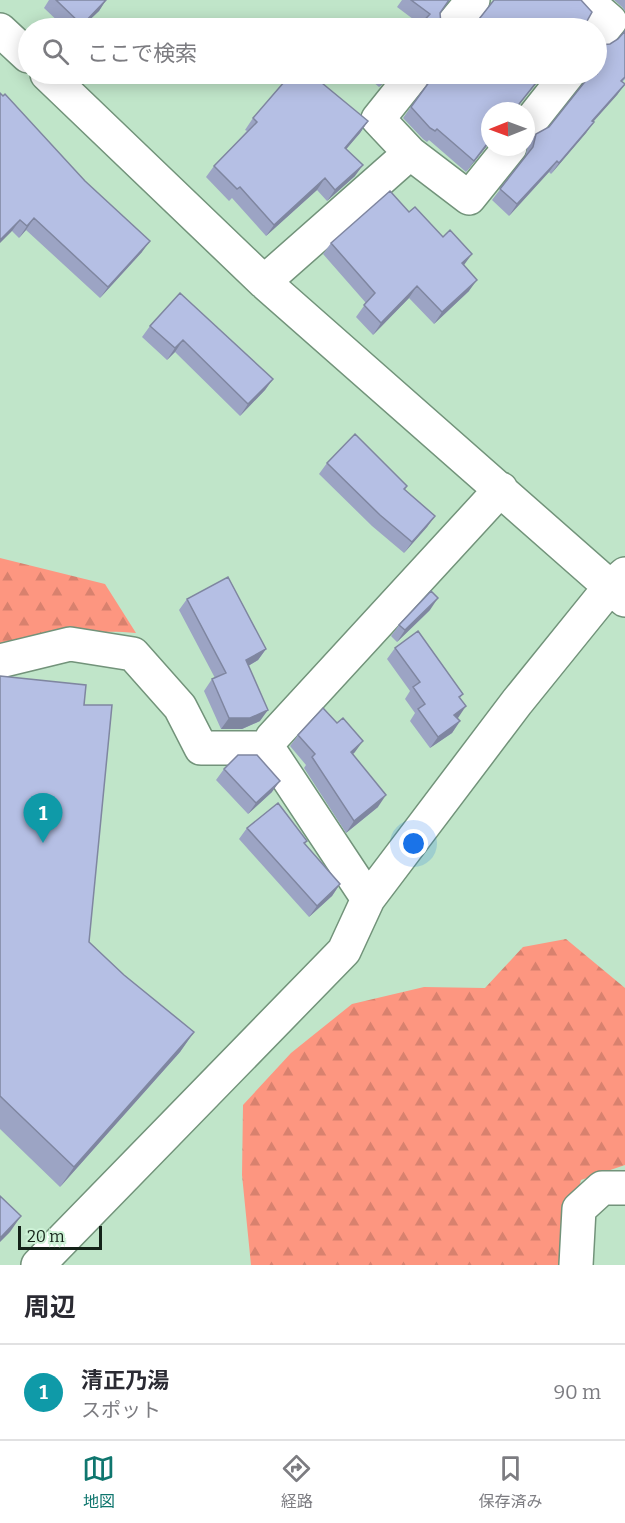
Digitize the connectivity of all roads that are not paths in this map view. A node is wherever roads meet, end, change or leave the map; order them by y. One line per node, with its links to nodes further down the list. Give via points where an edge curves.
1 (473, 0): 3 (street)
2 (586, 0): 4 (street)
3 (458, 18)
4 (607, 18)
5 (0, 30): 6 (street)
6 (18, 47)
7 (57, 84): 13 (street)
8 (406, 84): 11 (street, via 378,119)
9 (560, 84): 10 (street)
10 (535, 116)
11 (410, 153): 12 (street, via 469,198); 13 (street)
12 (503, 156)
13 (264, 282): 14 (street)
14 (501, 489): 15 (street); 17 (street, via 272,738)
15 (620, 587): 18 (street, via 517,702)
16 (0, 661): 17 (street, via 70,644 133,654 180,707 201,748)
17 (268, 748): 18 (street)
18 (368, 898): 20 (street, via 344,951)
19 (625, 1188): 21 (street, via 602,1188 579,1209)
20 (38, 1265)
21 (576, 1265)

